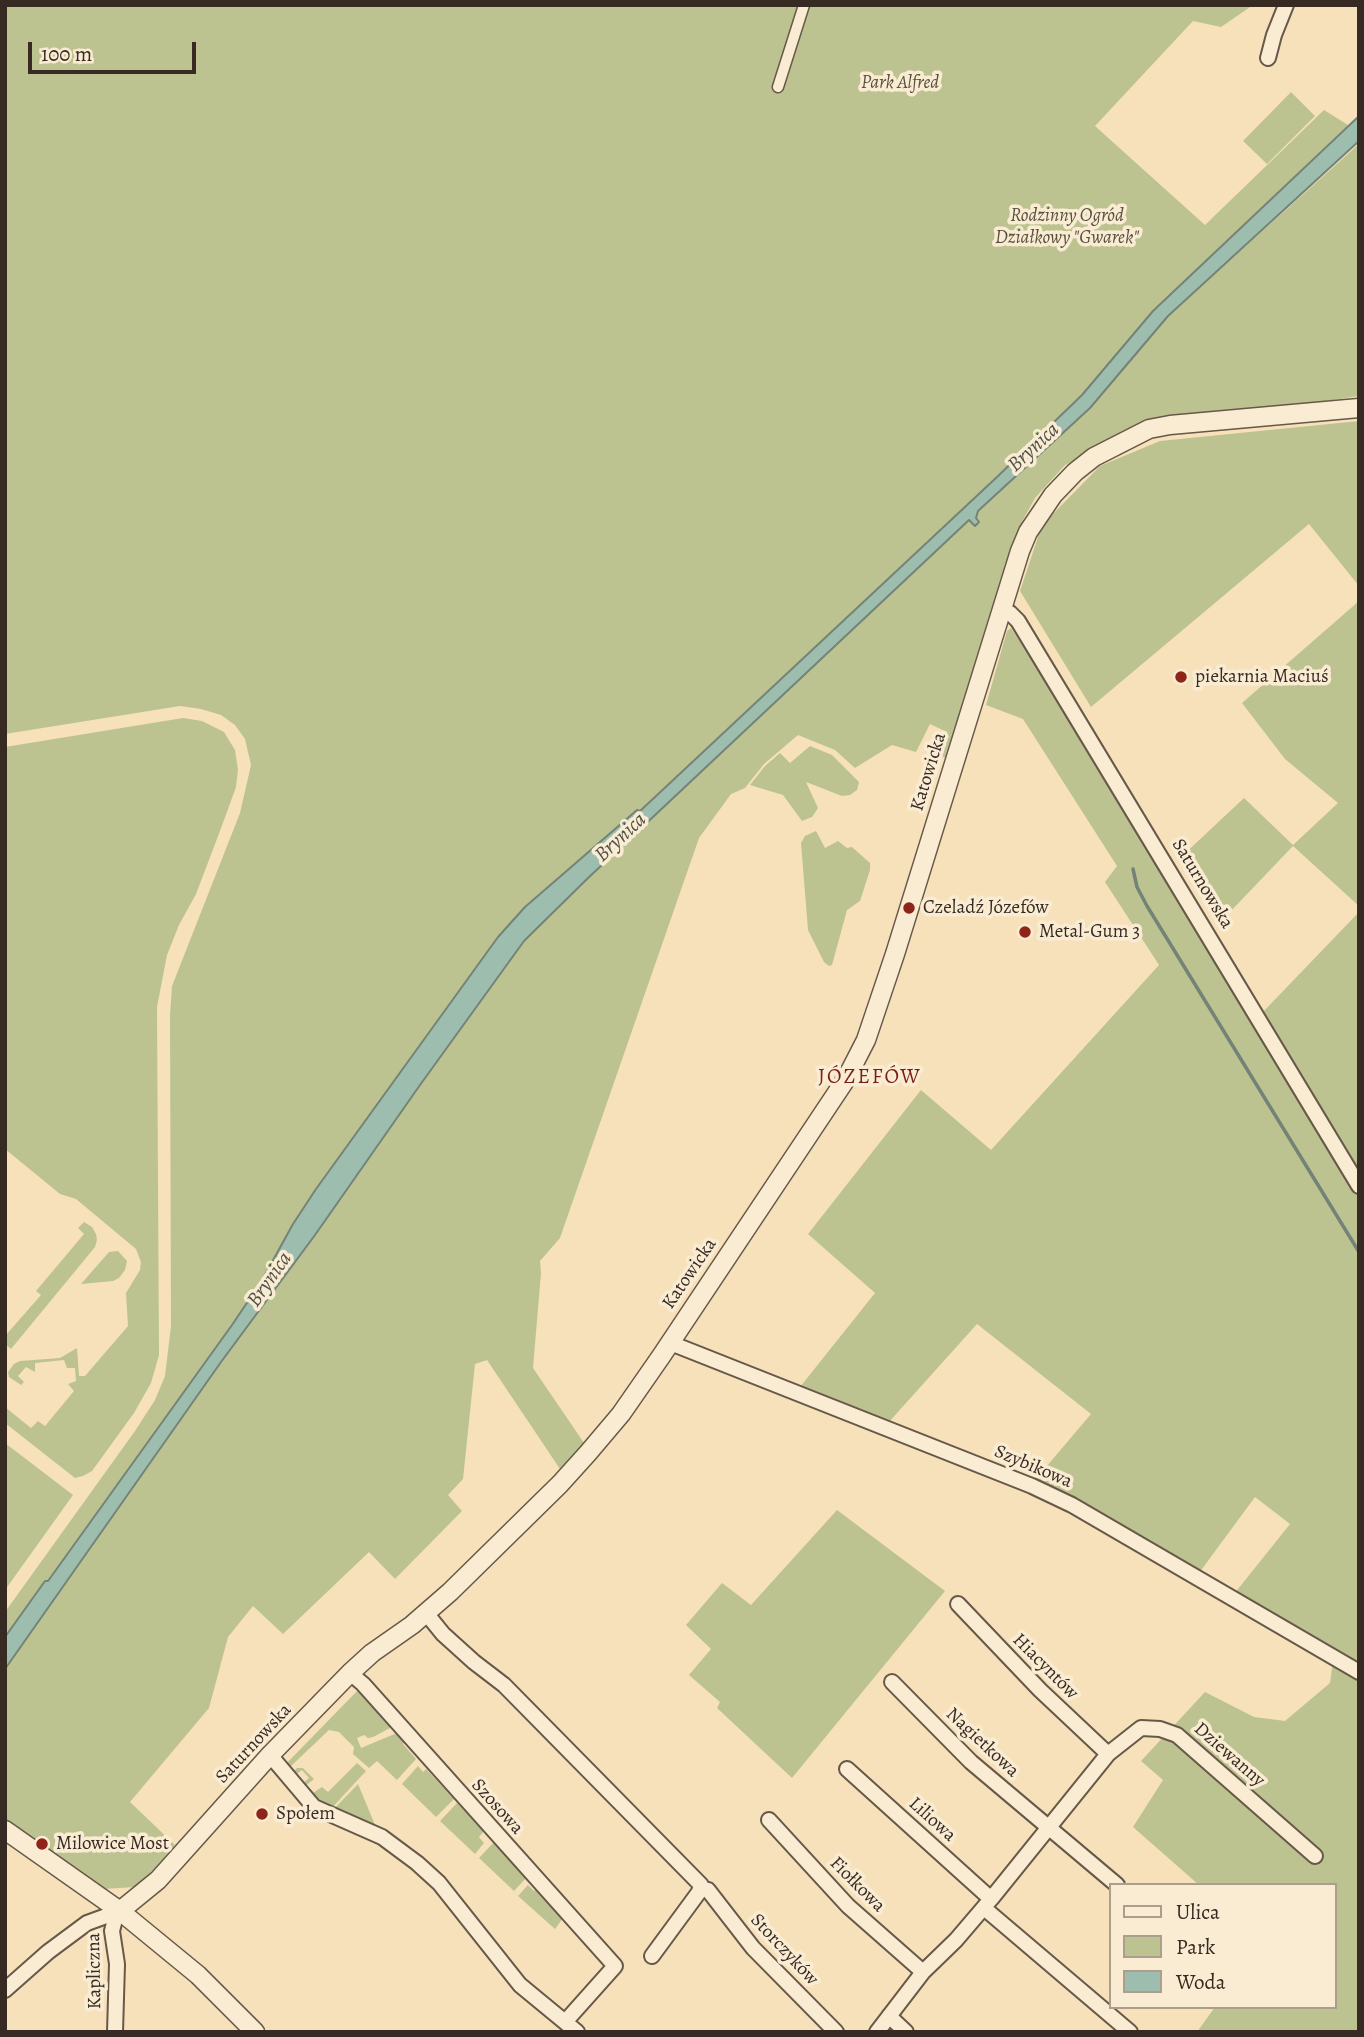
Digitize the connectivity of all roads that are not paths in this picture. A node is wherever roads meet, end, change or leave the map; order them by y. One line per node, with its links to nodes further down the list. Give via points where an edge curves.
1 (804, 5): 4 (street)
2 (1286, 5): 3 (street)
3 (1268, 58)
4 (778, 87)
5 (1359, 408): 6 (street, Katowicka, via 1170,425 1112,446 1075,472 1041,512 1020,551)
6 (1002, 610): 7 (street, Saturnowska, via 1018,621); 8 (street, Katowicka, via 866,1040 846,1079)
7 (1359, 1186)
8 (672, 1340): 10 (street, Saturnowska, via 621,1414 579,1463); 11 (street, Szybikowa, via 1072,1504)
9 (958, 1604): 14 (street, Hiacyntów)
10 (426, 1613): 12 (street, Saturnowska); 22 (street)
11 (1359, 1672)
12 (350, 1673): 15 (street, Saturnowska); 29 (street, Szosowa, via 615,1966)
13 (892, 1682): 18 (street, Nagietkowa, via 971,1762)
14 (1108, 1754): 18 (street, Dziewanny); 20 (street, Dziewanny, via 1141,1728 1160,1728 1177,1735)
15 (270, 1755): 24 (street, Saturnowska, via 158,1880); 29 (street, via 314,1807 382,1837 417,1863 439,1883 520,1985)
16 (846, 1769): 23 (street, Liliowa)
17 (769, 1820): 26 (street, Fiołkowa, via 848,1906)
18 (1049, 1829): 21 (street, Nagietkowa); 23 (street, Dziewanny)
19 (5, 1830): 24 (street)
20 (1315, 1856)
21 (1114, 1883)
22 (705, 1887): 25 (street); 33 (street, Storczyków, via 753,1948)
23 (987, 1904): 26 (street, Dziewanny); 36 (street, Liliowa)
24 (120, 1911): 27 (street, via 77,1930); 30 (street, Kapliczna, via 112,1931 117,1964); 31 (street, via 198,1975)
25 (652, 1956)
26 (923, 1972): 28 (street, Dziewanny)
27 (5, 1990)
28 (889, 2016): 34 (street, Dziewanny); 35 (street)
29 (565, 2022): 32 (street)
30 (115, 2032)
31 (256, 2032)
32 (578, 2032)
33 (836, 2032)
34 (877, 2032)
35 (906, 2032)
36 (1130, 2032)

